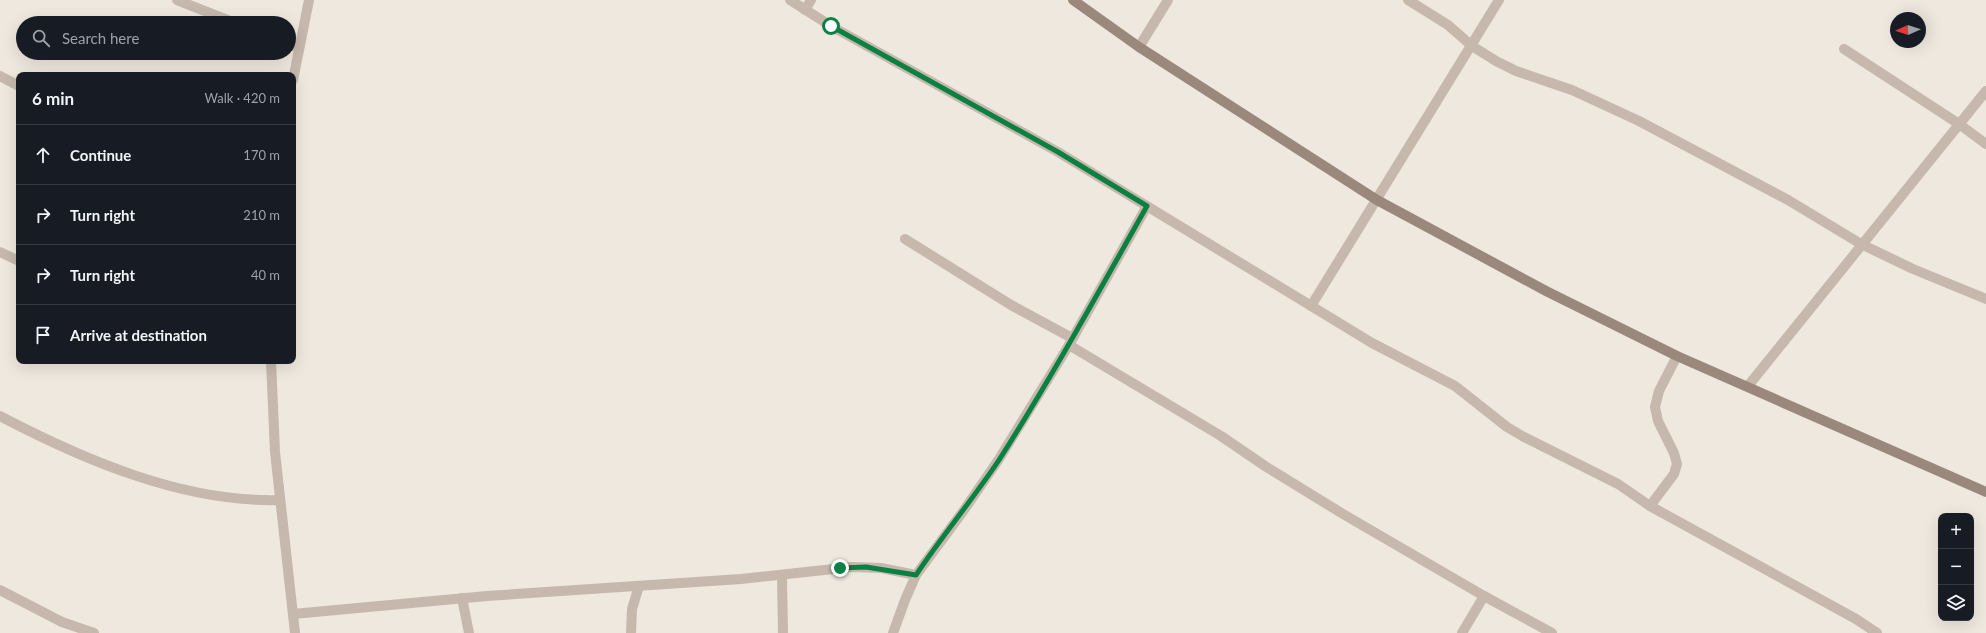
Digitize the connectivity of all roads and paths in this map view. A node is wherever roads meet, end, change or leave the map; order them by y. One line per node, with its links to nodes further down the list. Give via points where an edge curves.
1 (177, 0): 10 (street)
2 (309, 0): 11 (street)
3 (790, 0): 9 (street)
4 (812, 0): 9 (street)
5 (1073, 0): 13 (main road)
6 (1168, 0): 13 (street)
7 (1408, 0): 12 (street, via 1448,25)
8 (1499, 0): 12 (street)
9 (805, 10): 23 (street, via 1058,152)
10 (217, 16)
11 (296, 40)
12 (1472, 46): 22 (street); 25 (street, via 1516,71 1572,90 1683,143 1788,200)
13 (1139, 47): 22 (main road)
14 (1844, 49): 20 (street)
15 (294, 60): 16 (street)
16 (293, 72)
17 (0, 76): 18 (street)
18 (16, 84)
19 (1986, 91): 20 (street)
20 (1959, 124): 21 (street); 25 (street)
21 (1986, 144)
22 (1377, 200): 29 (street); 31 (main road, via 1546,291)
23 (1147, 206): 29 (street); 30 (street)
24 (905, 239): 30 (street)
25 (1861, 244): 28 (street); 33 (street)
26 (0, 252): 27 (street)
27 (16, 260)
28 (1986, 299)
29 (1311, 306): 37 (street, via 1372,343 1455,386 1524,437 1618,484)
30 (1070, 342): 38 (street, via 999,459); 42 (street, via 1311,495)
31 (1677, 356): 33 (main road); 37 (street, via 1659,390 1654,407 1677,464 1674,474)
32 (271, 364): 36 (street)
33 (1748, 386): 35 (main road)
34 (0, 416): 36 (street, via 79,455 196,493 236,500)
35 (1986, 492)
36 (280, 500): 44 (street)
37 (1650, 506): 53 (street)
38 (916, 575): 39 (street, via 866,567); 50 (street)
39 (782, 576): 40 (street); 49 (street)
40 (639, 586): 43 (street); 48 (street, via 632,609)
41 (0, 590): 45 (street, via 62,622)
42 (1484, 596): 51 (street); 52 (street)
43 (462, 598): 44 (street); 47 (street)
44 (293, 614): 46 (street)
45 (94, 633)
46 (295, 633)
47 (469, 633)
48 (631, 633)
49 (783, 633)
50 (893, 633)
51 (1462, 633)
52 (1552, 633)
53 (1877, 633)

